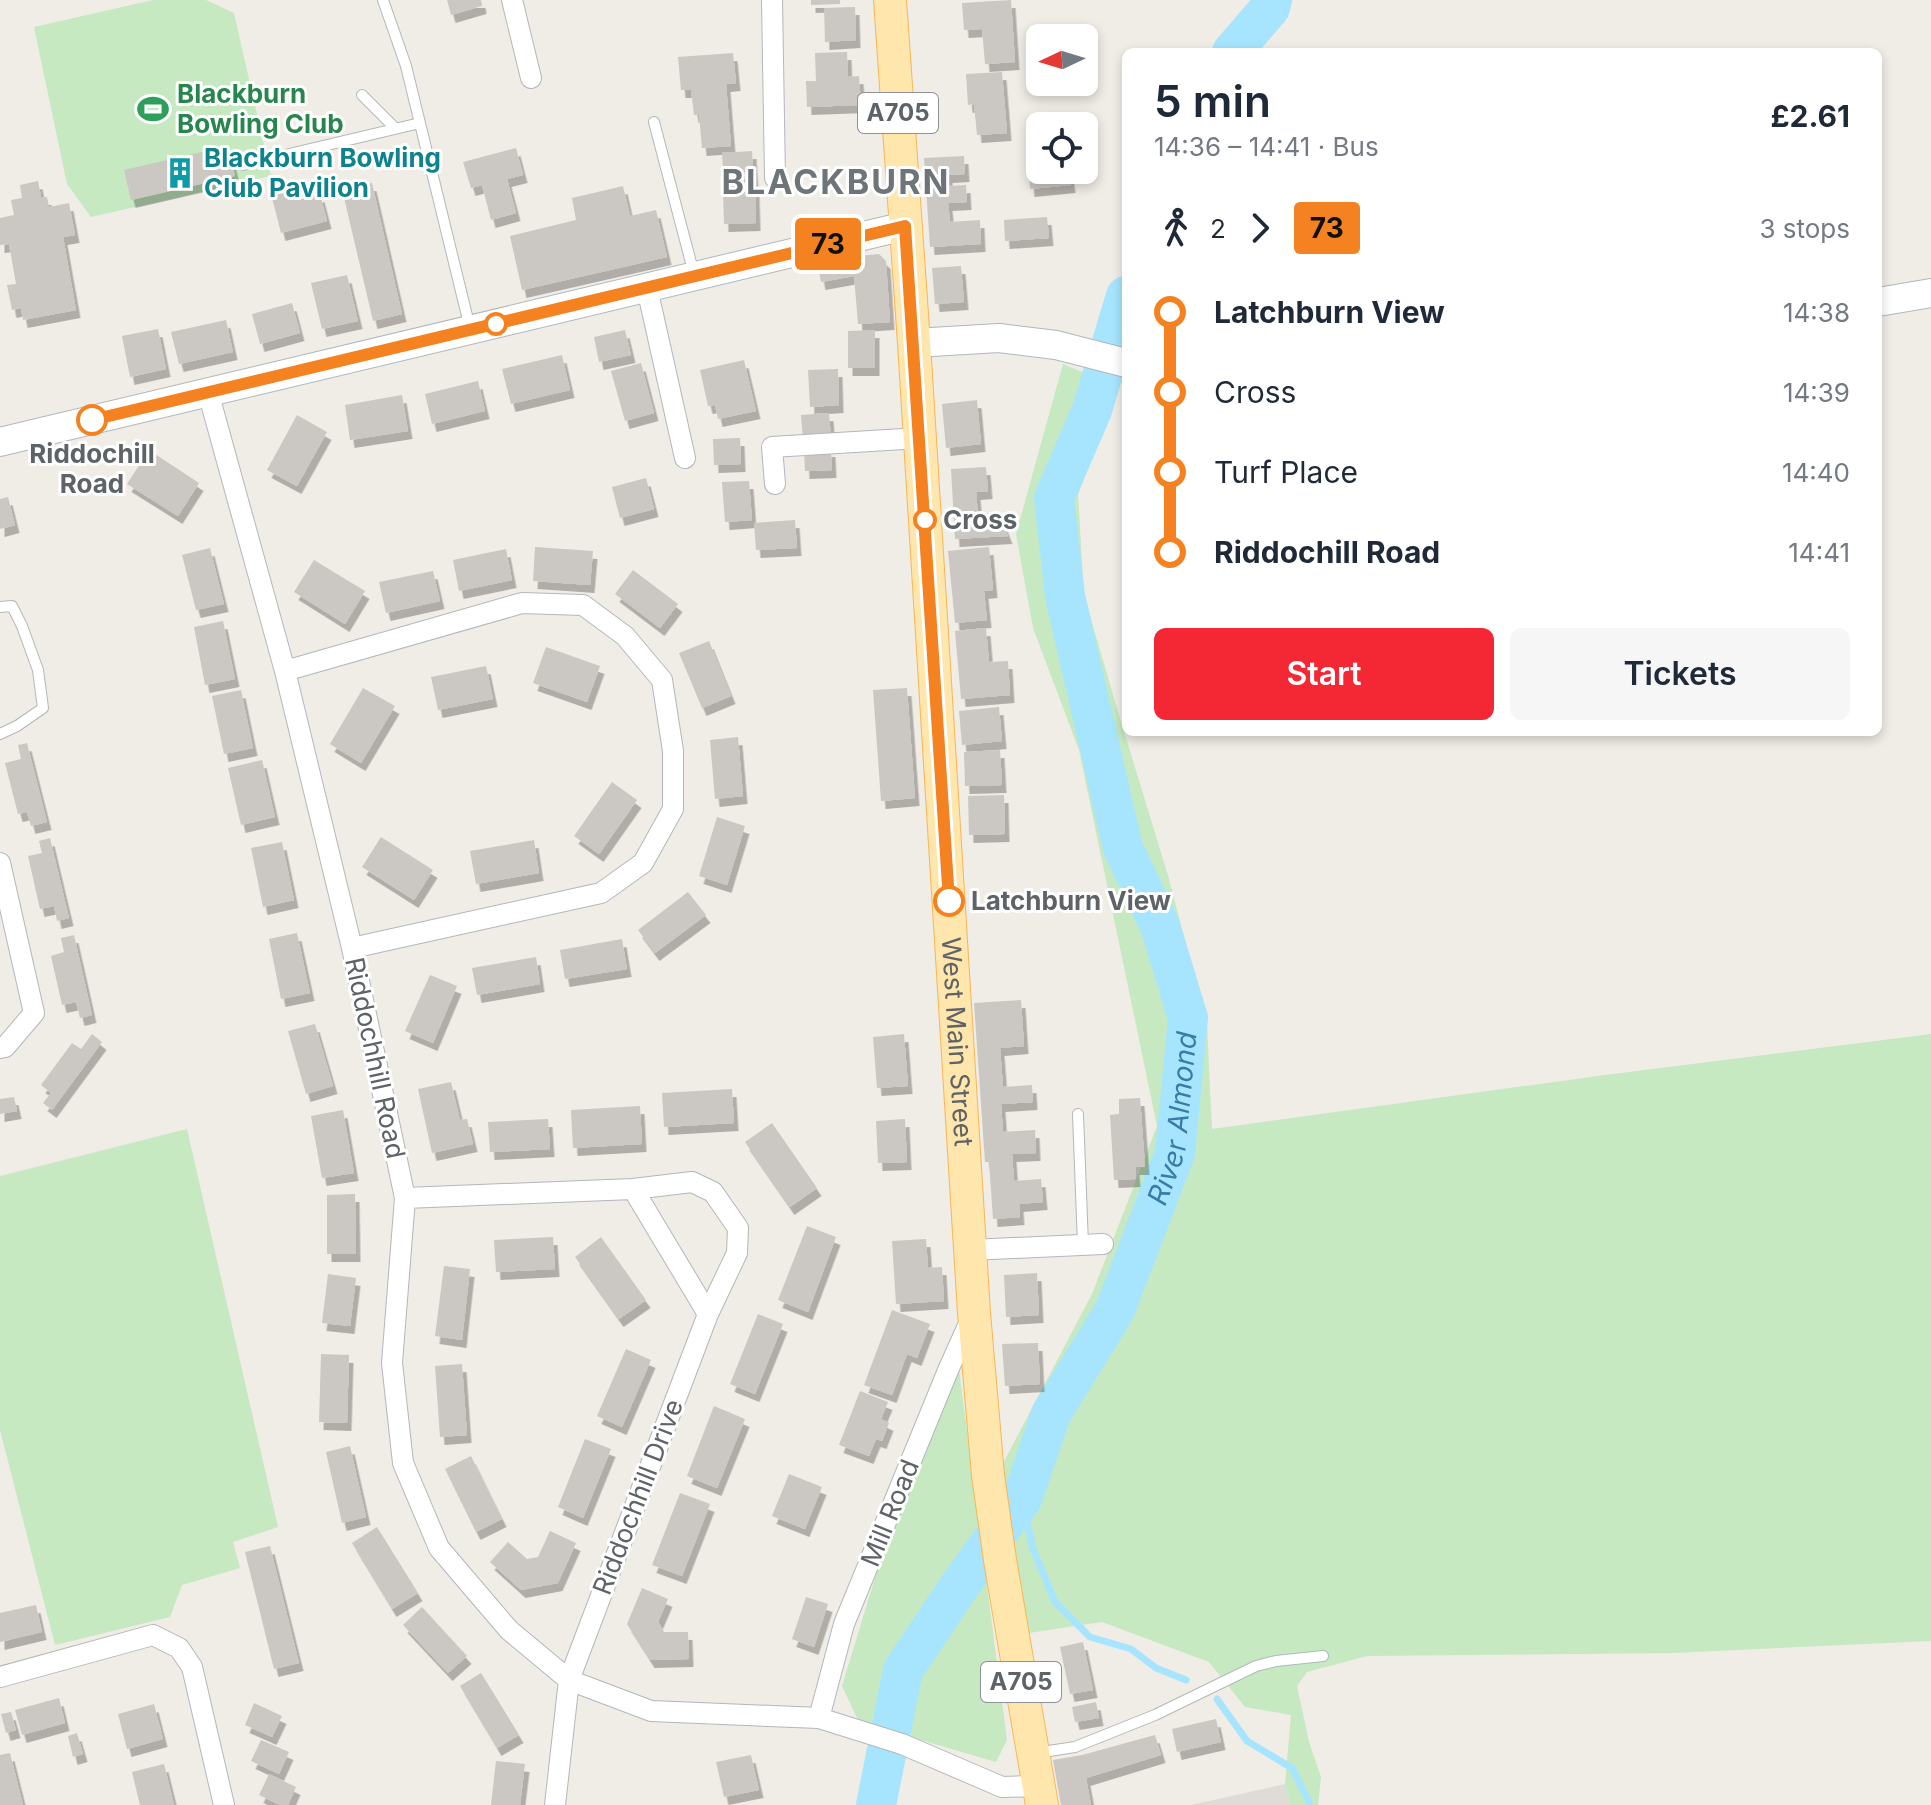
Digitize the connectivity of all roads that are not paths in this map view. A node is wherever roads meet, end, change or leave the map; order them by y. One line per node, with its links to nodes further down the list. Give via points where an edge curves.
1 (383, 0): 8 (lane)
2 (512, 0): 5 (street)
3 (772, 0): 11 (street)
4 (890, 0): 12 (main road, A705)
5 (531, 78)
6 (362, 95): 9 (lane)
7 (654, 122): 13 (lane)
8 (420, 123): 9 (lane); 17 (lane)
9 (395, 128): 10 (lane)
10 (243, 165)
11 (775, 178)
12 (905, 226): 13 (main road); 18 (main road, West Main Street / A705)
13 (694, 276): 14 (main road)
14 (647, 288): 17 (main road); 23 (street)
15 (1931, 293): 16 (main road)
16 (1882, 301)
17 (470, 330): 20 (main road)
18 (914, 343): 19 (main road, via 999,338 1056,345); 21 (main road, West Main Street / A705)
19 (1122, 362)
20 (208, 392): 22 (main road); 26 (street, Riddochhill Road)
21 (920, 438): 24 (street, via 772,447); 35 (main road, West Main Street / A705)
22 (0, 442)
23 (685, 458)
24 (775, 484)
25 (0, 607): 27 (lane, via 12,606 22,626 38,670 43,708)
26 (285, 671): 29 (street, Riddochhill Road); 29 (street, via 522,603 583,605 625,636 662,680 673,751 673,809 643,863 601,893)
27 (0, 734)
28 (0, 863): 30 (street, via 34,1013)
29 (352, 948): 33 (street, Riddochhill Road)
30 (0, 1048)
31 (1078, 1114): 34 (lane)
32 (633, 1189): 33 (street, Riddochhill Drive); 37 (street); 37 (street, Riddochhill Drive, via 692,1182 713,1192 738,1228 737,1253)
33 (405, 1198): 40 (street, Riddochhill Road, via 392,1363 403,1463 439,1548 509,1630)
34 (1093, 1245): 35 (street)
35 (970, 1250): 36 (main road, West Main Street / A705)
36 (974, 1313): 41 (street, Mill Road, via 844,1624); 42 (main road, West Main Street / A705, via 988,1475)
37 (708, 1314): 40 (street, Riddochhill Drive)
38 (1323, 1656): 42 (lane, via 1256,1666 1075,1747)
39 (0, 1677): 44 (street, via 153,1635 179,1648 192,1667)
40 (569, 1680): 41 (street, Riddochhill Road, via 651,1711); 45 (street)
41 (819, 1718): 43 (street, Riddochhill Road, via 902,1744 1002,1787)
42 (1034, 1754): 43 (main road, West Main Street / A705)
43 (1040, 1795)
44 (224, 1805)
45 (555, 1805)

